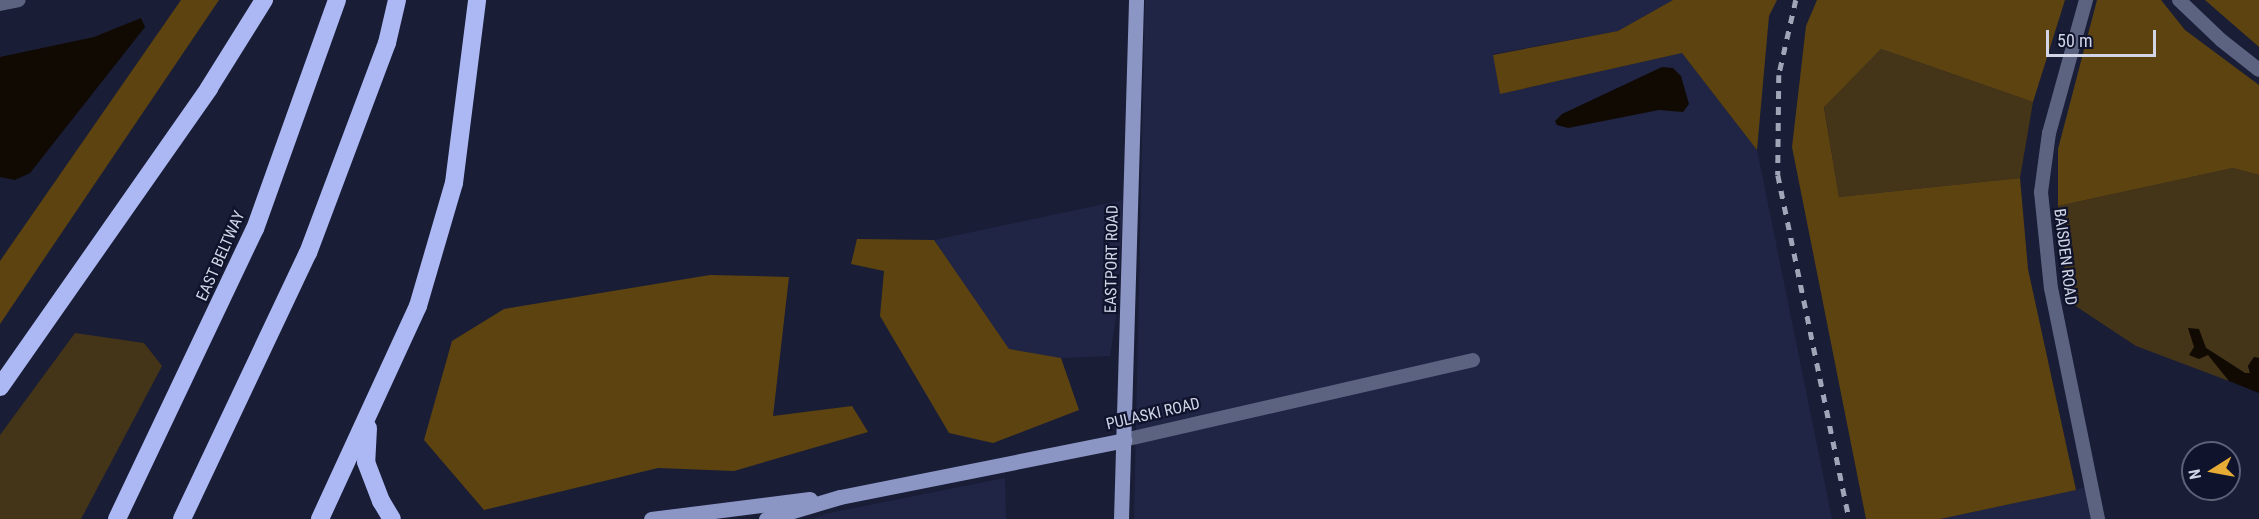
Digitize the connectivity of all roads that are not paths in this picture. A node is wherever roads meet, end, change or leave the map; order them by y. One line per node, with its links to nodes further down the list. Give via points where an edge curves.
1 (19, 0): 9 (street)
2 (264, 0): 12 (highway, via 209,88)
3 (338, 0): 16 (highway, EAST BELTWAY, via 255,229)
4 (397, 0): 17 (highway, via 387,43 308,253)
5 (477, 0): 13 (highway, via 454,183 418,306)
6 (1136, 0): 14 (main road, EASTPORT ROAD)
7 (2086, 0): 23 (street, BAISDEN ROAD, via 2049,133 2041,192 2051,288)
8 (2179, 0): 10 (street, via 2220,40)
9 (0, 4)
10 (2259, 70)
11 (1473, 360): 14 (street, PULASKI ROAD)
12 (0, 387)
13 (368, 418): 18 (highway); 19 (highway, via 366,462)
14 (1124, 440): 15 (main road, PULASKI ROAD); 22 (main road, EASTPORT ROAD)
15 (840, 497): 20 (main road, PULASKI ROAD, via 758,503); 21 (main road, PULASKI ROAD)
16 (117, 519)
17 (182, 519)
18 (320, 519)
19 (392, 519)
20 (651, 519)
21 (766, 519)
22 (1121, 519)
23 (2098, 519)

